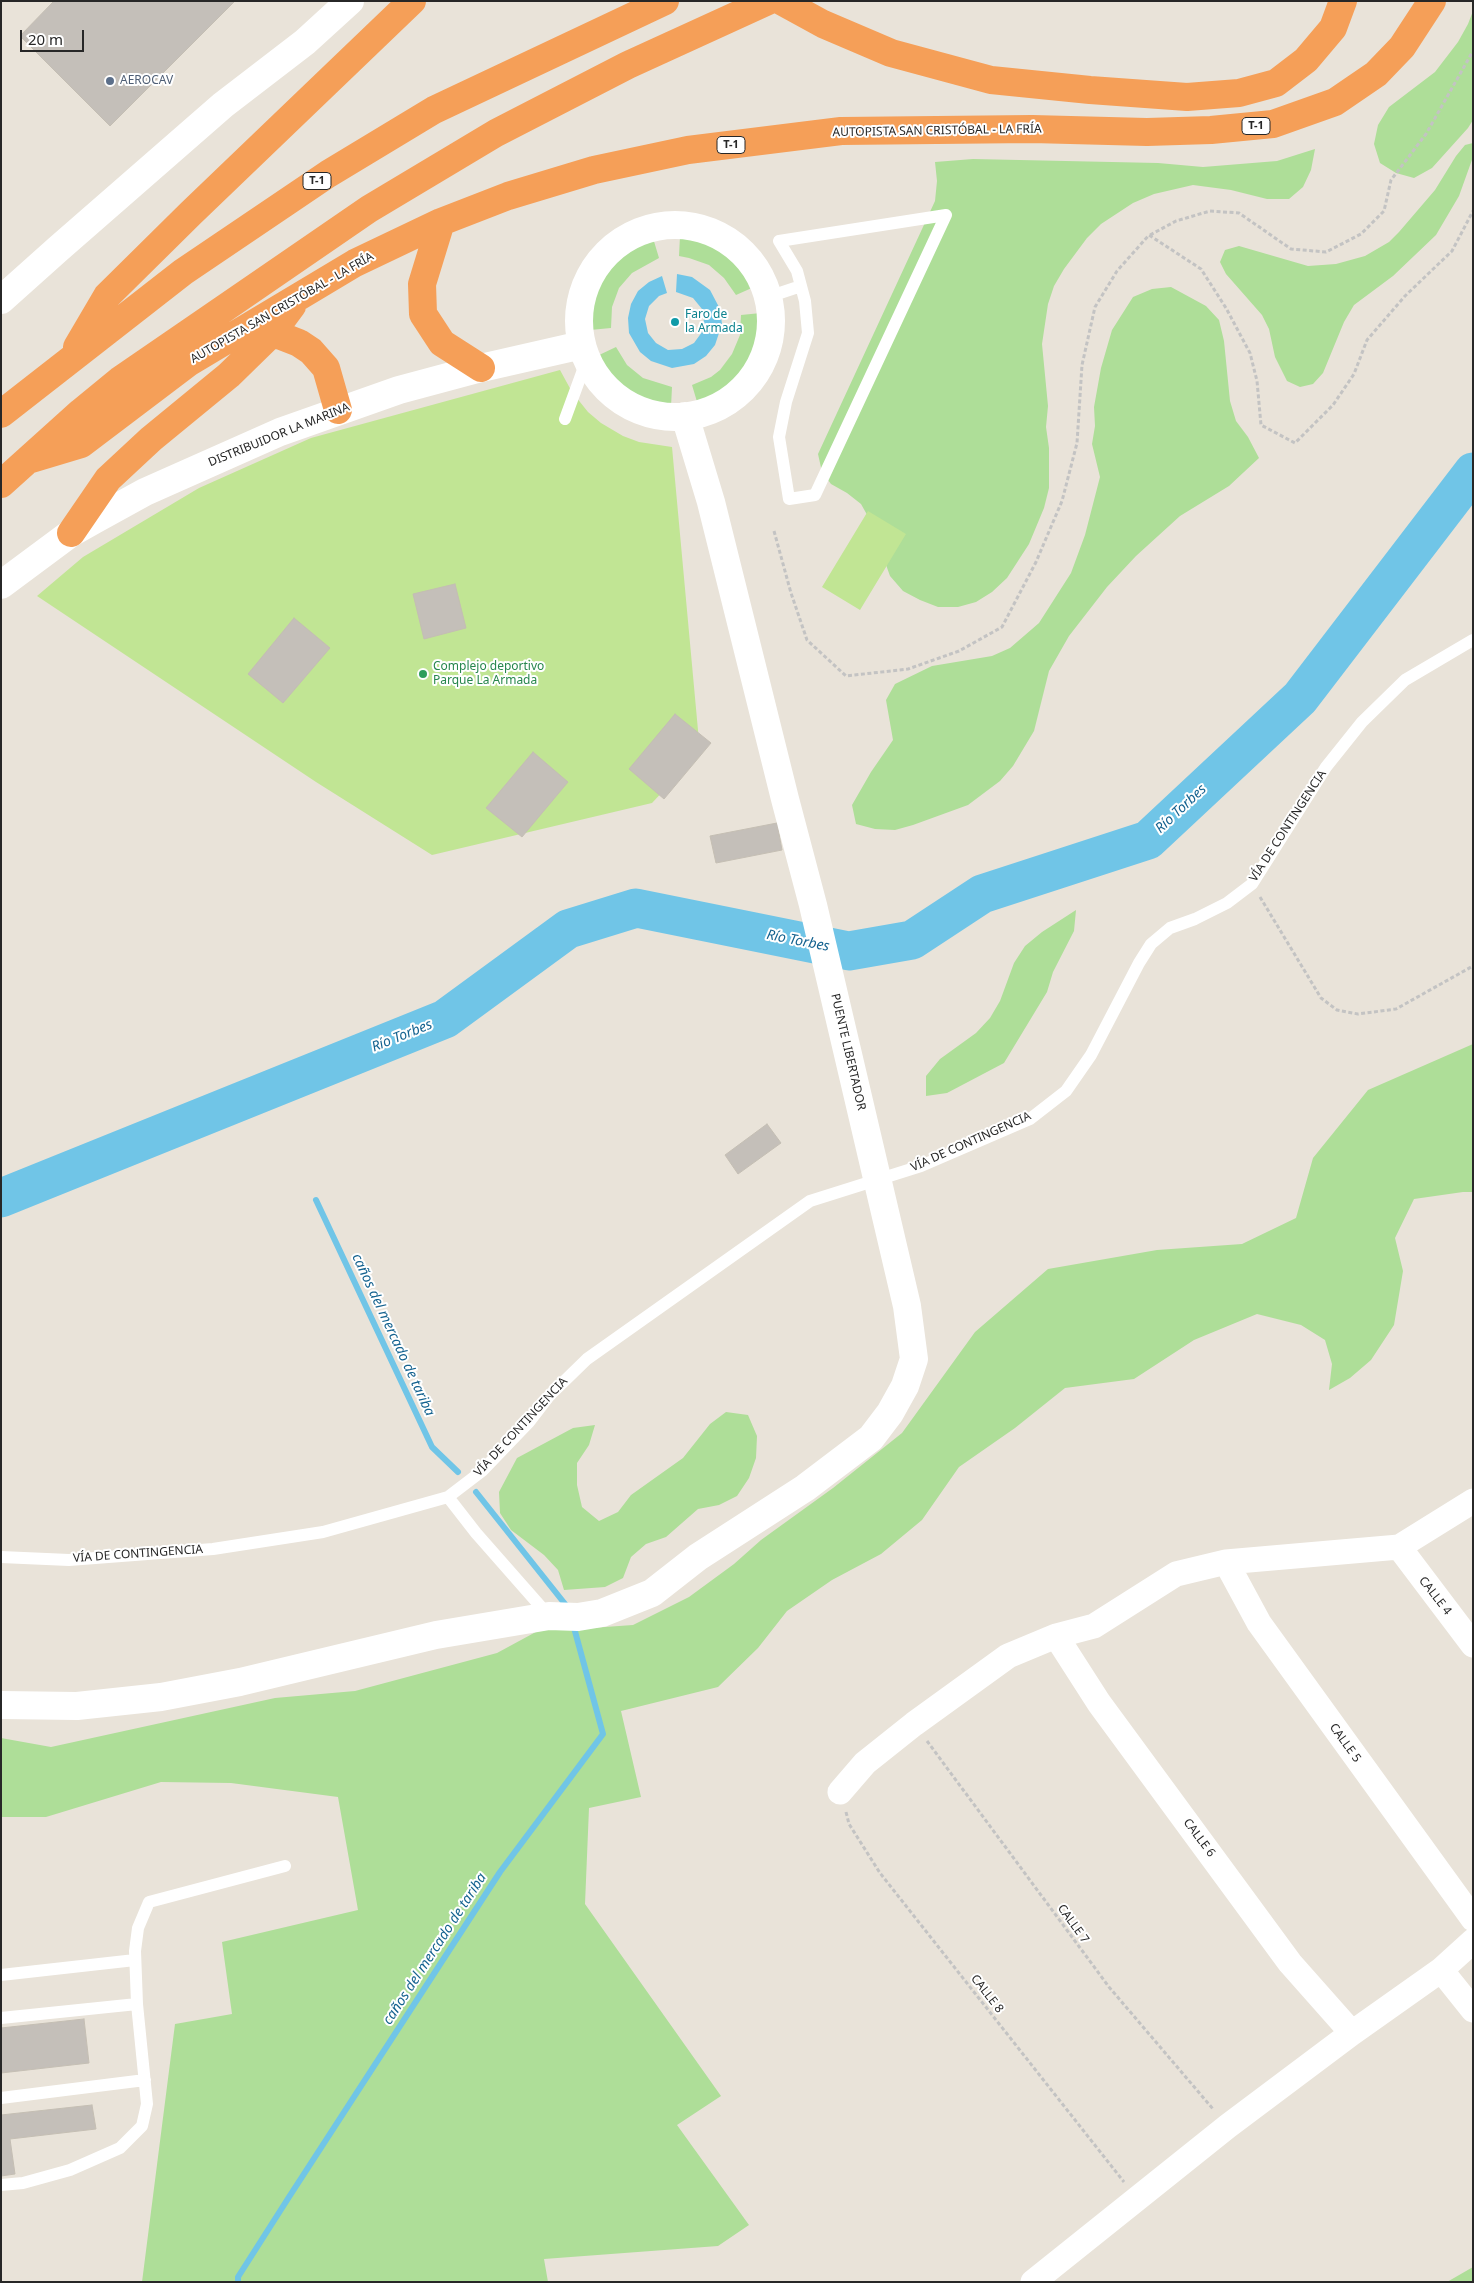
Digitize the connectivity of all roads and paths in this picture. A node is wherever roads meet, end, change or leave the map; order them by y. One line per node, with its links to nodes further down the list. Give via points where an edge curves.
1 (350, 1): 15 (street, via 306,42 223,105)
2 (412, 1): 19 (highway, via 107,296)
3 (665, 1): 19 (highway, T-1, via 434,110 328,174 183,272)
4 (768, 1): 25 (highway, via 628,65 496,133 369,209 120,380)
5 (781, 1): 6 (highway, via 823,24 891,53 991,80 1187,97 1239,93 1276,83 1306,60 1333,28)
6 (1343, 1)
7 (1432, 1): 10 (highway, AUTOPISTA SAN CRISTÓBAL - LA FRÍA / T-1, via 1402,47 1376,74 1335,102 1273,124 1156,131 841,131 688,150 594,170 508,196)
8 (1473, 51): 11 (path, via 1426,134 1391,180 1384,210 1361,234 1326,252 1291,249 1239,213 1210,211 1176,221)
9 (1473, 211): 11 (path, via 1452,251 1405,296 1367,340 1354,374 1333,405 1294,443 1261,425 1257,381 1250,353 1202,269)
10 (441, 222): 14 (highway, AUTOPISTA SAN CRISTÓBAL - LA FRÍA / T-1, via 355,263); 20 (highway, via 422,284 423,314 442,343)
11 (1149, 236): 27 (path, via 1117,271 1095,308 1082,366 1077,443 1062,501 1036,562 1002,627 959,651 908,669 846,676 808,640)
12 (801, 286): 12 (lane, via 808,333 786,402 779,437 789,499 815,495 946,215 779,241); 13 (lane)
13 (768, 297): 18 (street, via 751,263 723,238 687,226 650,228 610,249 585,286 579,330); 23 (street, via 771,327 758,369 739,393 727,402 714,409)
14 (297, 298): 16 (highway, AUTOPISTA SAN CRISTÓBAL - LA FRÍA / T-1); 17 (highway)
15 (1, 300)
16 (246, 327): 17 (highway); 25 (highway, AUTOPISTA SAN CRISTÓBAL - LA FRÍA / T-1, via 188,363 81,444)
17 (272, 333): 21 (highway, via 299,343 326,368); 28 (highway, via 229,375 108,479)
18 (584, 352): 20 (street, DISTRIBUIDOR LA MARINA); 23 (street, via 603,385 627,404 655,415); 24 (lane)
19 (70, 360): 22 (highway, T-1)
20 (481, 368): 21 (street, DISTRIBUIDOR LA MARINA)
21 (338, 410): 28 (street, DISTRIBUIDOR LA MARINA, via 213,460 145,492)
22 (1, 414)
23 (685, 416): 38 (street, PUENTE LIBERTADOR, via 711,502 814,905 907,1306 914,1359 905,1386 871,1438 805,1488 698,1557 652,1593 602,1613 578,1617)
24 (566, 420)
25 (31, 458): 26 (highway, AUTOPISTA SAN CRISTÓBAL - LA FRÍA / T-1)
26 (1, 484)
27 (774, 530)
28 (72, 533): 29 (street, DISTRIBUIDOR LA MARINA)
29 (1, 585)
30 (1473, 640): 31 (lane, VÍA DE CONTINGENCIA, via 1404,680 1362,722 1326,766)
31 (1252, 884): 32 (path, via 1321,998 1337,1010 1358,1014 1396,1009); 33 (lane, VÍA DE CONTINGENCIA, via 1227,903 1170,928 1151,944 1091,1055 1066,1091 1030,1119 921,1166 810,1201 586,1359 482,1471)
32 (1473, 966)
33 (448, 1497): 36 (lane, VÍA DE CONTINGENCIA, via 323,1532 213,1549 69,1560); 38 (lane, via 476,1534)
34 (1473, 1501): 35 (street)
35 (1398, 1547): 37 (street); 40 (street, CALLE 4)
36 (1, 1557)
37 (1226, 1562): 39 (street, via 1176,1574 1094,1626); 45 (street, CALLE 5, via 1259,1623)
38 (550, 1616): 41 (street, PUENTE LIBERTADOR, via 436,1634 259,1678 161,1697 77,1706)
39 (1056, 1636): 42 (street, via 1008,1656); 53 (street, CALLE 6, via 1099,1702 1290,1963)
40 (1473, 1645)
41 (1, 1705)
42 (914, 1724): 43 (street, via 865,1763); 56 (path, CALLE 7, via 1109,1988)
43 (840, 1792): 58 (path, CALLE 8, via 849,1824 880,1873)
44 (285, 1866): 47 (lane, via 149,1902 138,1928)
45 (1473, 1919)
46 (1473, 1941): 48 (street)
47 (135, 1960): 49 (lane); 50 (lane)
48 (1441, 1970): 51 (street); 53 (street)
49 (1, 1975)
50 (137, 2004): 52 (lane); 54 (lane)
51 (1473, 2010)
52 (1, 2018)
53 (1352, 2033): 56 (street)
54 (145, 2080): 55 (lane); 57 (lane, via 147,2104 142,2126 120,2148 70,2170)
55 (1, 2098)
56 (1228, 2126): 58 (street)
57 (1, 2185)
58 (1136, 2198): 59 (street)
59 (1033, 2282)

